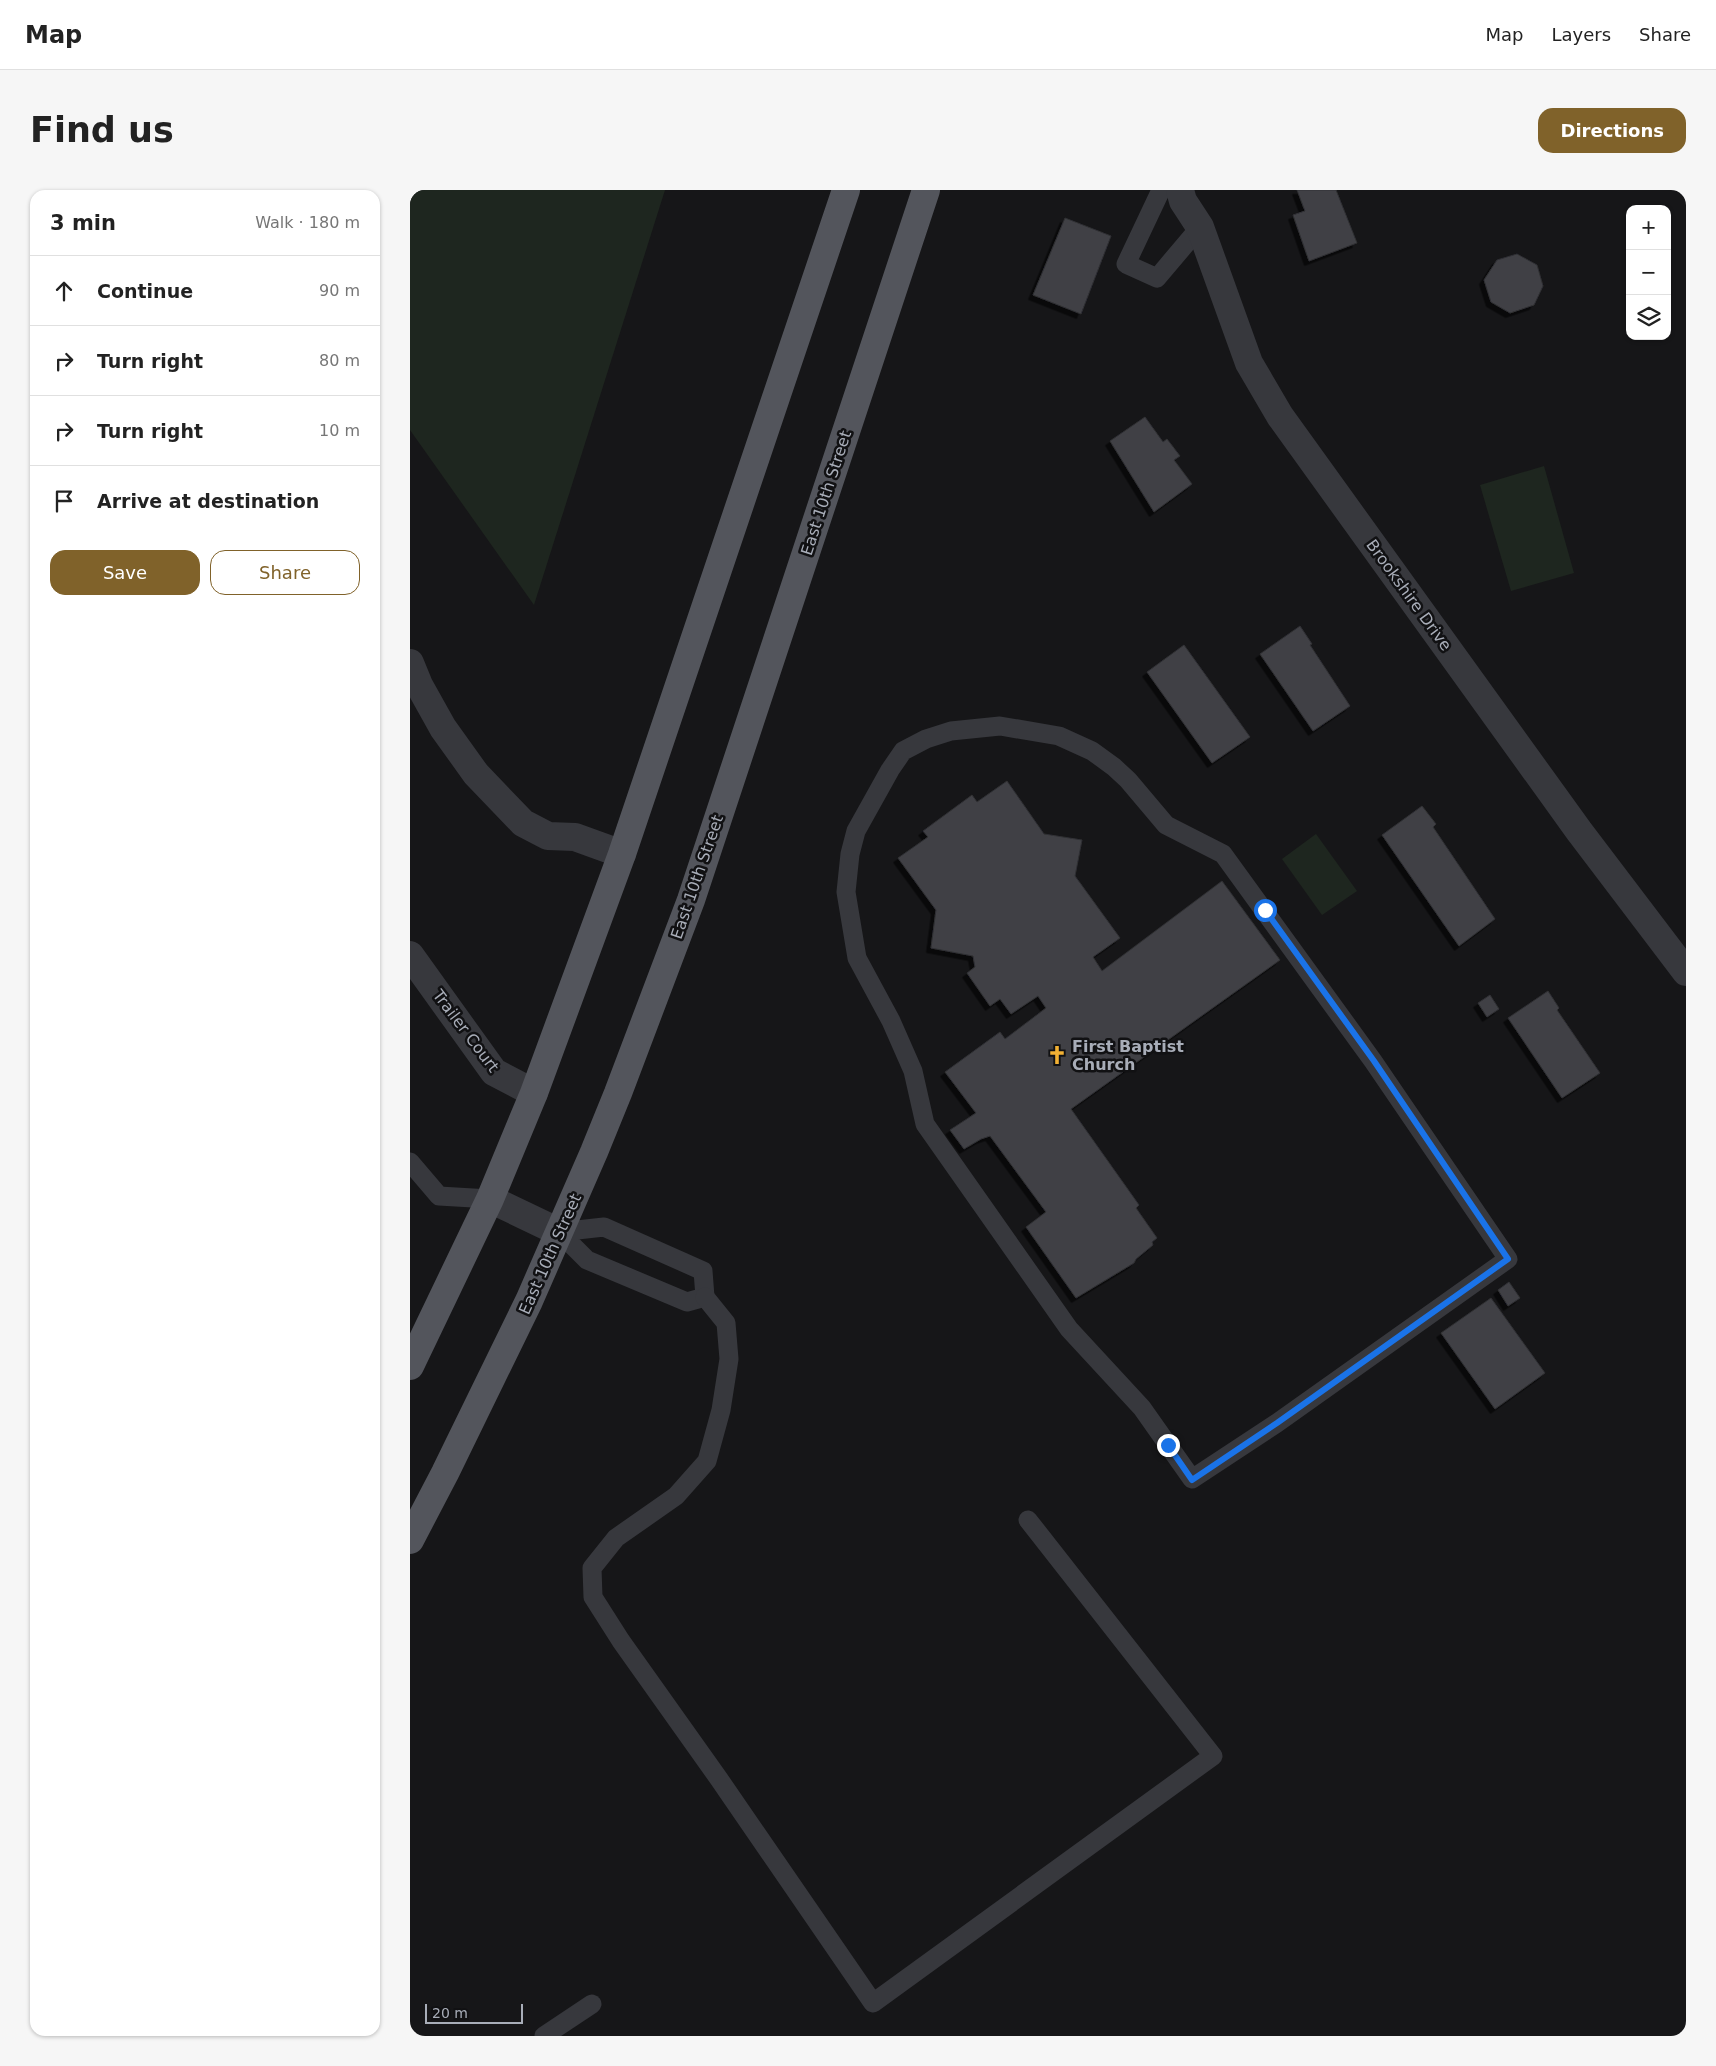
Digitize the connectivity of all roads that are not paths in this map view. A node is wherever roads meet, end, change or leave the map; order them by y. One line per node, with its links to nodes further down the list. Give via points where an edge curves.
1 (846, 190): 7 (main road)
2 (926, 190): 14 (main road, East 10th Street, via 691,900 608,1118)
3 (1161, 190): 5 (lane, via 1126,264 1157,278)
4 (1180, 190): 5 (street, Brookshire Drive, via 1183,201)
5 (1200, 227): 9 (street, Brookshire Drive, via 1250,362 1280,416 1574,824)
6 (410, 663): 7 (street, via 448,736 476,774 523,823 548,836 575,837)
7 (622, 854): 11 (main road)
8 (410, 955): 11 (street, Trailer Court, via 494,1072)
9 (1686, 972)
10 (1374, 1061): 10 (lane, via 1223,854 1166,825 1114,767 1092,751 1059,736 1000,726 951,731 926,739 903,751 856,832 846,892 857,958 892,1021 913,1070 925,1124 1069,1329 1142,1408 1192,1480 1508,1259)
11 (534, 1093): 13 (main road)
12 (410, 1162): 13 (lane, via 439,1196)
13 (490, 1199): 14 (street); 16 (main road)
14 (560, 1232): 15 (lane, via 587,1260 687,1302); 15 (lane, via 604,1227 703,1271); 18 (main road, East 10th Street)
15 (705, 1297): 17 (lane, via 726,1323 729,1359 721,1410 707,1460 676,1496 616,1538 592,1568 593,1597 873,2002 1213,1756)
16 (410, 1366)
17 (1028, 1520)
18 (410, 1540)
19 (592, 2004): 20 (lane)
20 (544, 2036)

